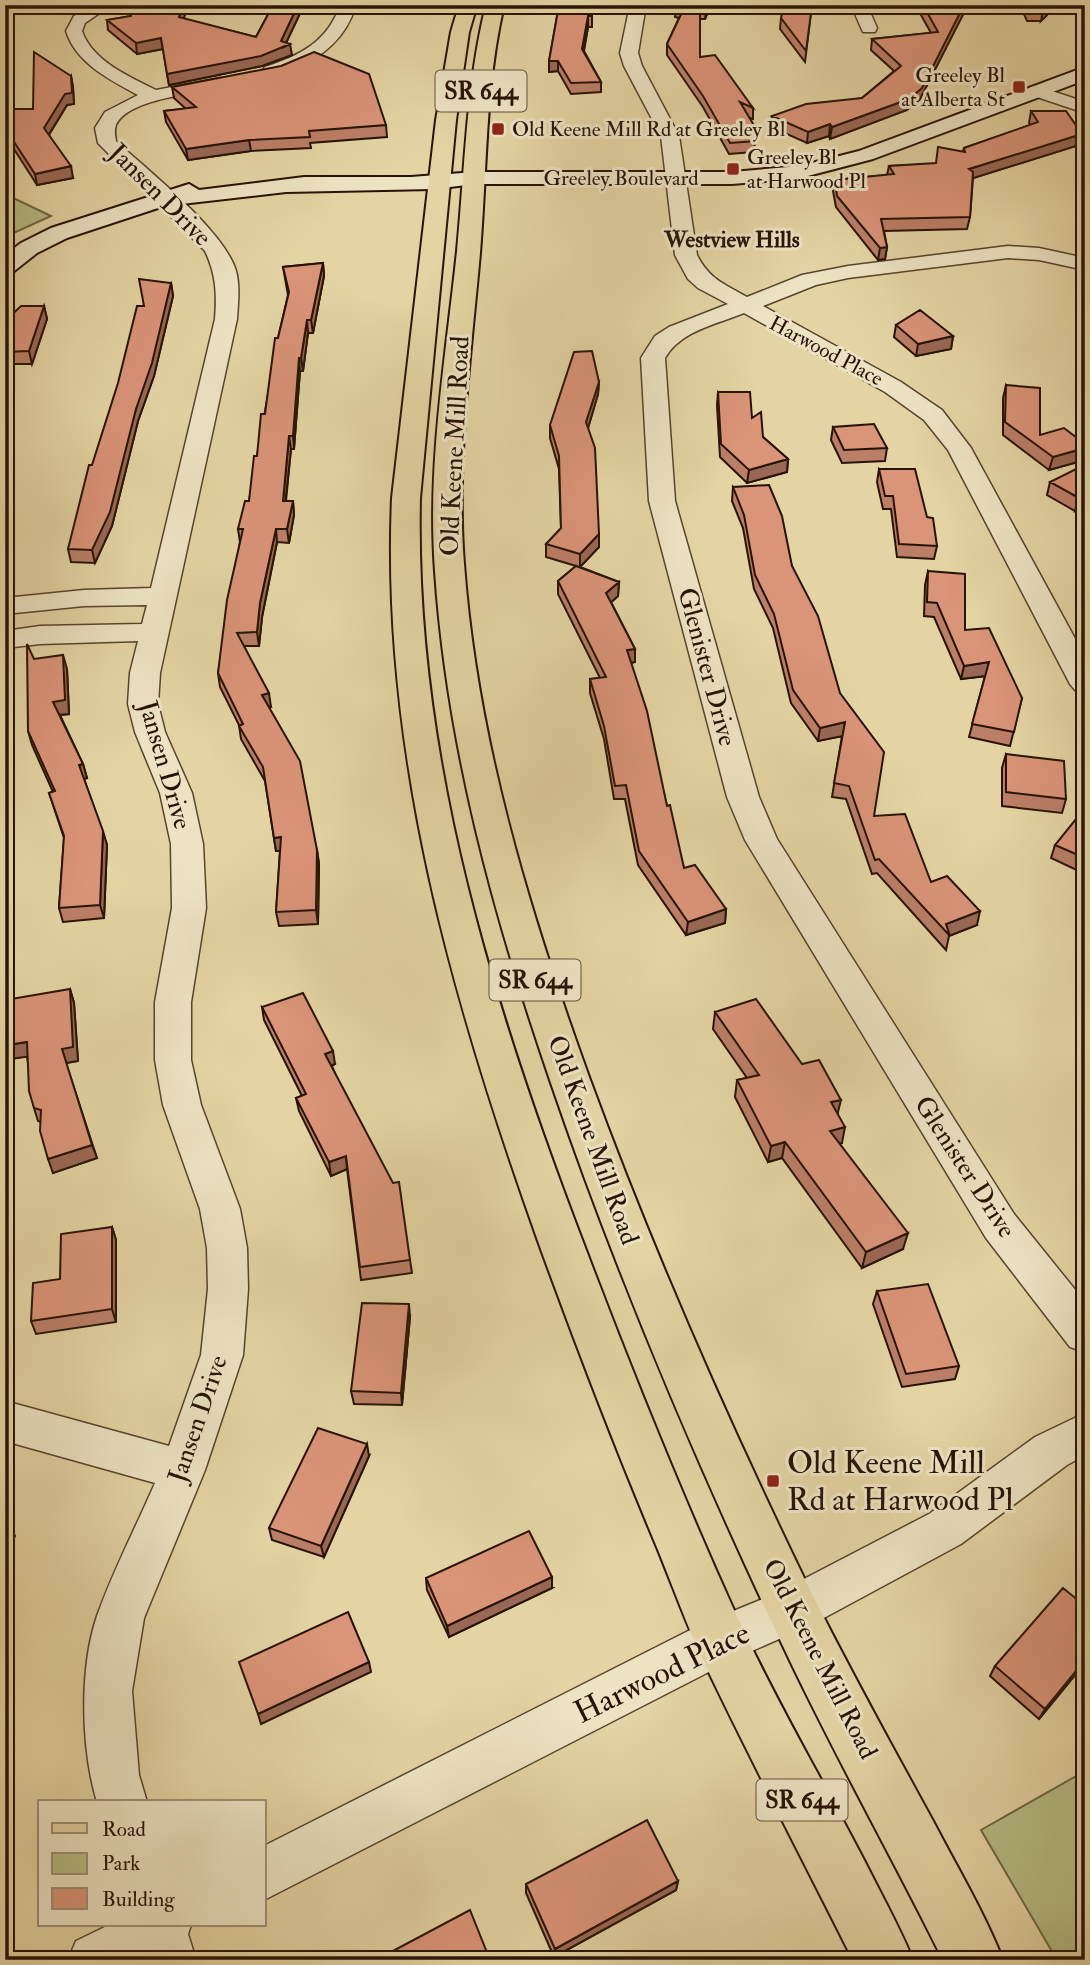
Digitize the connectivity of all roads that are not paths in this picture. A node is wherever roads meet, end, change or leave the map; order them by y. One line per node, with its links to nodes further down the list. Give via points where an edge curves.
1 (348, 5): 10 (street, Jansen Drive, via 336,32 304,59)
2 (468, 5): 12 (main road, Old Keene Mill Road / SR 644, via 451,85)
3 (495, 5): 13 (main road, Old Keene Mill Road / SR 644, via 481,89)
4 (638, 5): 14 (street, Harwood Place, via 629,53 670,136)
5 (859, 5): 7 (street)
6 (96, 10): 10 (street, via 74,28 78,45 93,60)
7 (869, 28)
8 (1085, 73): 9 (street, Greeley Boulevard)
9 (1037, 91): 11 (street); 14 (street, Greeley Boulevard, via 830,167 762,177)
10 (153, 96): 15 (street, Jansen Drive, via 114,114 102,134)
11 (1085, 108)
12 (441, 177): 13 (street, Greeley Boulevard); 15 (street, Greeley Boulevard, via 294,185); 29 (main road, Old Keene Mill Road / SR 644, via 412,434 404,559 408,631 441,852 516,1121 617,1394)
13 (475, 178): 14 (street, Greeley Boulevard); 28 (main road, Old Keene Mill Road / SR 644, via 447,502 456,632 477,768 524,947 587,1131 701,1411)
14 (677, 178): 18 (street, Harwood Place, via 689,264 706,284)
15 (165, 200): 17 (street, Greeley Boulevard, via 59,233); 19 (street, Jansen Drive, via 215,249 225,270 228,294)
16 (1085, 264): 18 (street, Glenister Drive, via 1039,254 979,253 810,280)
17 (5, 267)
18 (743, 305): 23 (street, Harwood Place, via 893,387 917,402 947,431); 24 (street, Glenister Drive, via 677,332 663,341 653,358 662,501 743,797 761,840 1000,1226)
19 (164, 596): 20 (street); 21 (street, Jansen Drive)
20 (5, 606)
21 (154, 632): 22 (street); 27 (street, Jansen Drive, via 143,704 176,793 187,844 189,908 173,1002 173,1060 182,1105 220,1209 227,1248 222,1355)
22 (5, 640)
23 (1084, 682)
24 (1085, 1334)
25 (5, 1420): 27 (street)
26 (1085, 1433): 28 (street, Harwood Place, via 1051,1451 945,1529)
27 (183, 1470): 30 (street, Jansen Drive, via 120,1618 108,1691 114,1775)
28 (792, 1610): 29 (street, Harwood Place); 35 (main road, Old Keene Mill Road / SR 644)
29 (721, 1640): 31 (street, Harwood Place); 34 (main road, Old Keene Mill Road / SR 644)
30 (121, 1800)
31 (266, 1873)
32 (163, 1934): 33 (street)
33 (94, 1960)
34 (884, 1960)
35 (974, 1960)

